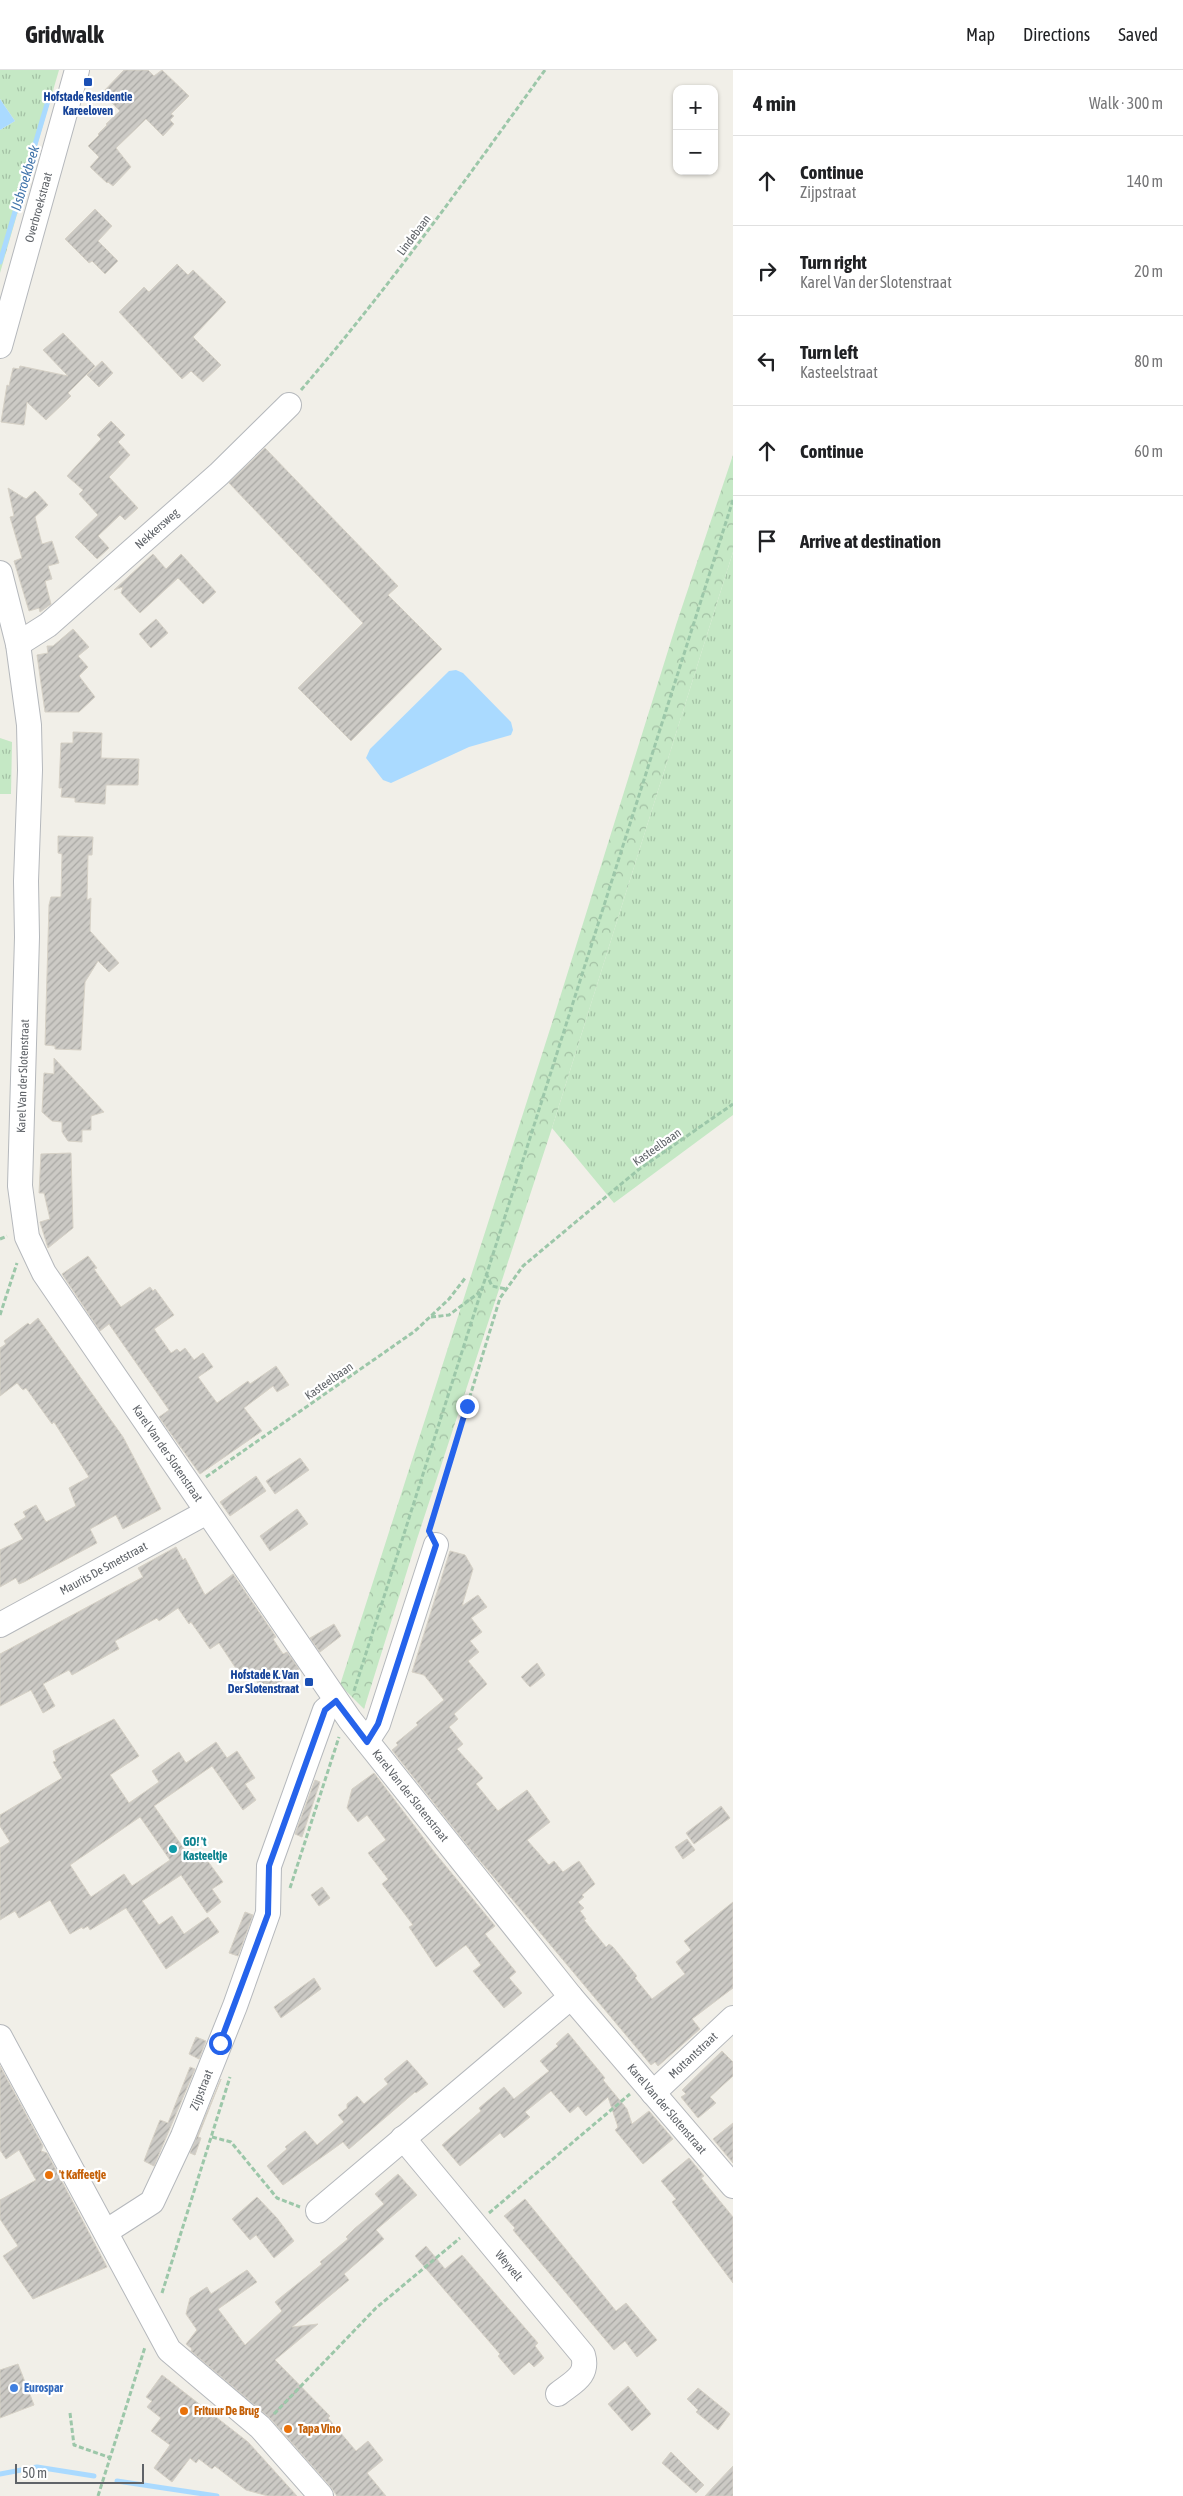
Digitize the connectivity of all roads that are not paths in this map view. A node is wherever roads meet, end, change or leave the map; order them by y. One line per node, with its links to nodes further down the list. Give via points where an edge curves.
1 (77, 70): 2 (street, Overbroekstraat)
2 (0, 346)
3 (288, 404): 5 (street, Nekkersweg, via 219,474 48,625)
4 (0, 573): 5 (street, Karel Van der Slotenstraat)
5 (18, 644): 6 (street, Karel Van der Slotenstraat, via 29,725 30,770 20,1186 27,1237 44,1273)
6 (207, 1512): 8 (street, Maurits De Smetstraat); 9 (street, Karel Van der Slotenstraat)
7 (436, 1545): 10 (street, via 378,1724)
8 (0, 1625)
9 (341, 1708): 10 (street, Karel Van der Slotenstraat); 18 (street, Zijpstraat, via 325,1710 269,1866 268,1914 183,2136 152,2202)
10 (367, 1742): 11 (street, Karel Van der Slotenstraat)
11 (571, 1997): 14 (street, Karel Van der Slotenstraat); 15 (street)
12 (733, 2018): 14 (street, Mottantstraat)
13 (0, 2037): 18 (street, via 94,2213)
14 (648, 2088): 16 (street, Karel Van der Slotenstraat)
15 (403, 2138): 17 (street); 19 (street, Weyvelt, via 583,2355 586,2366 582,2374)
16 (733, 2186)
17 (318, 2211)
18 (107, 2231): 20 (street, via 152,2323 169,2350 260,2427)
19 (558, 2394)
20 (321, 2496)

